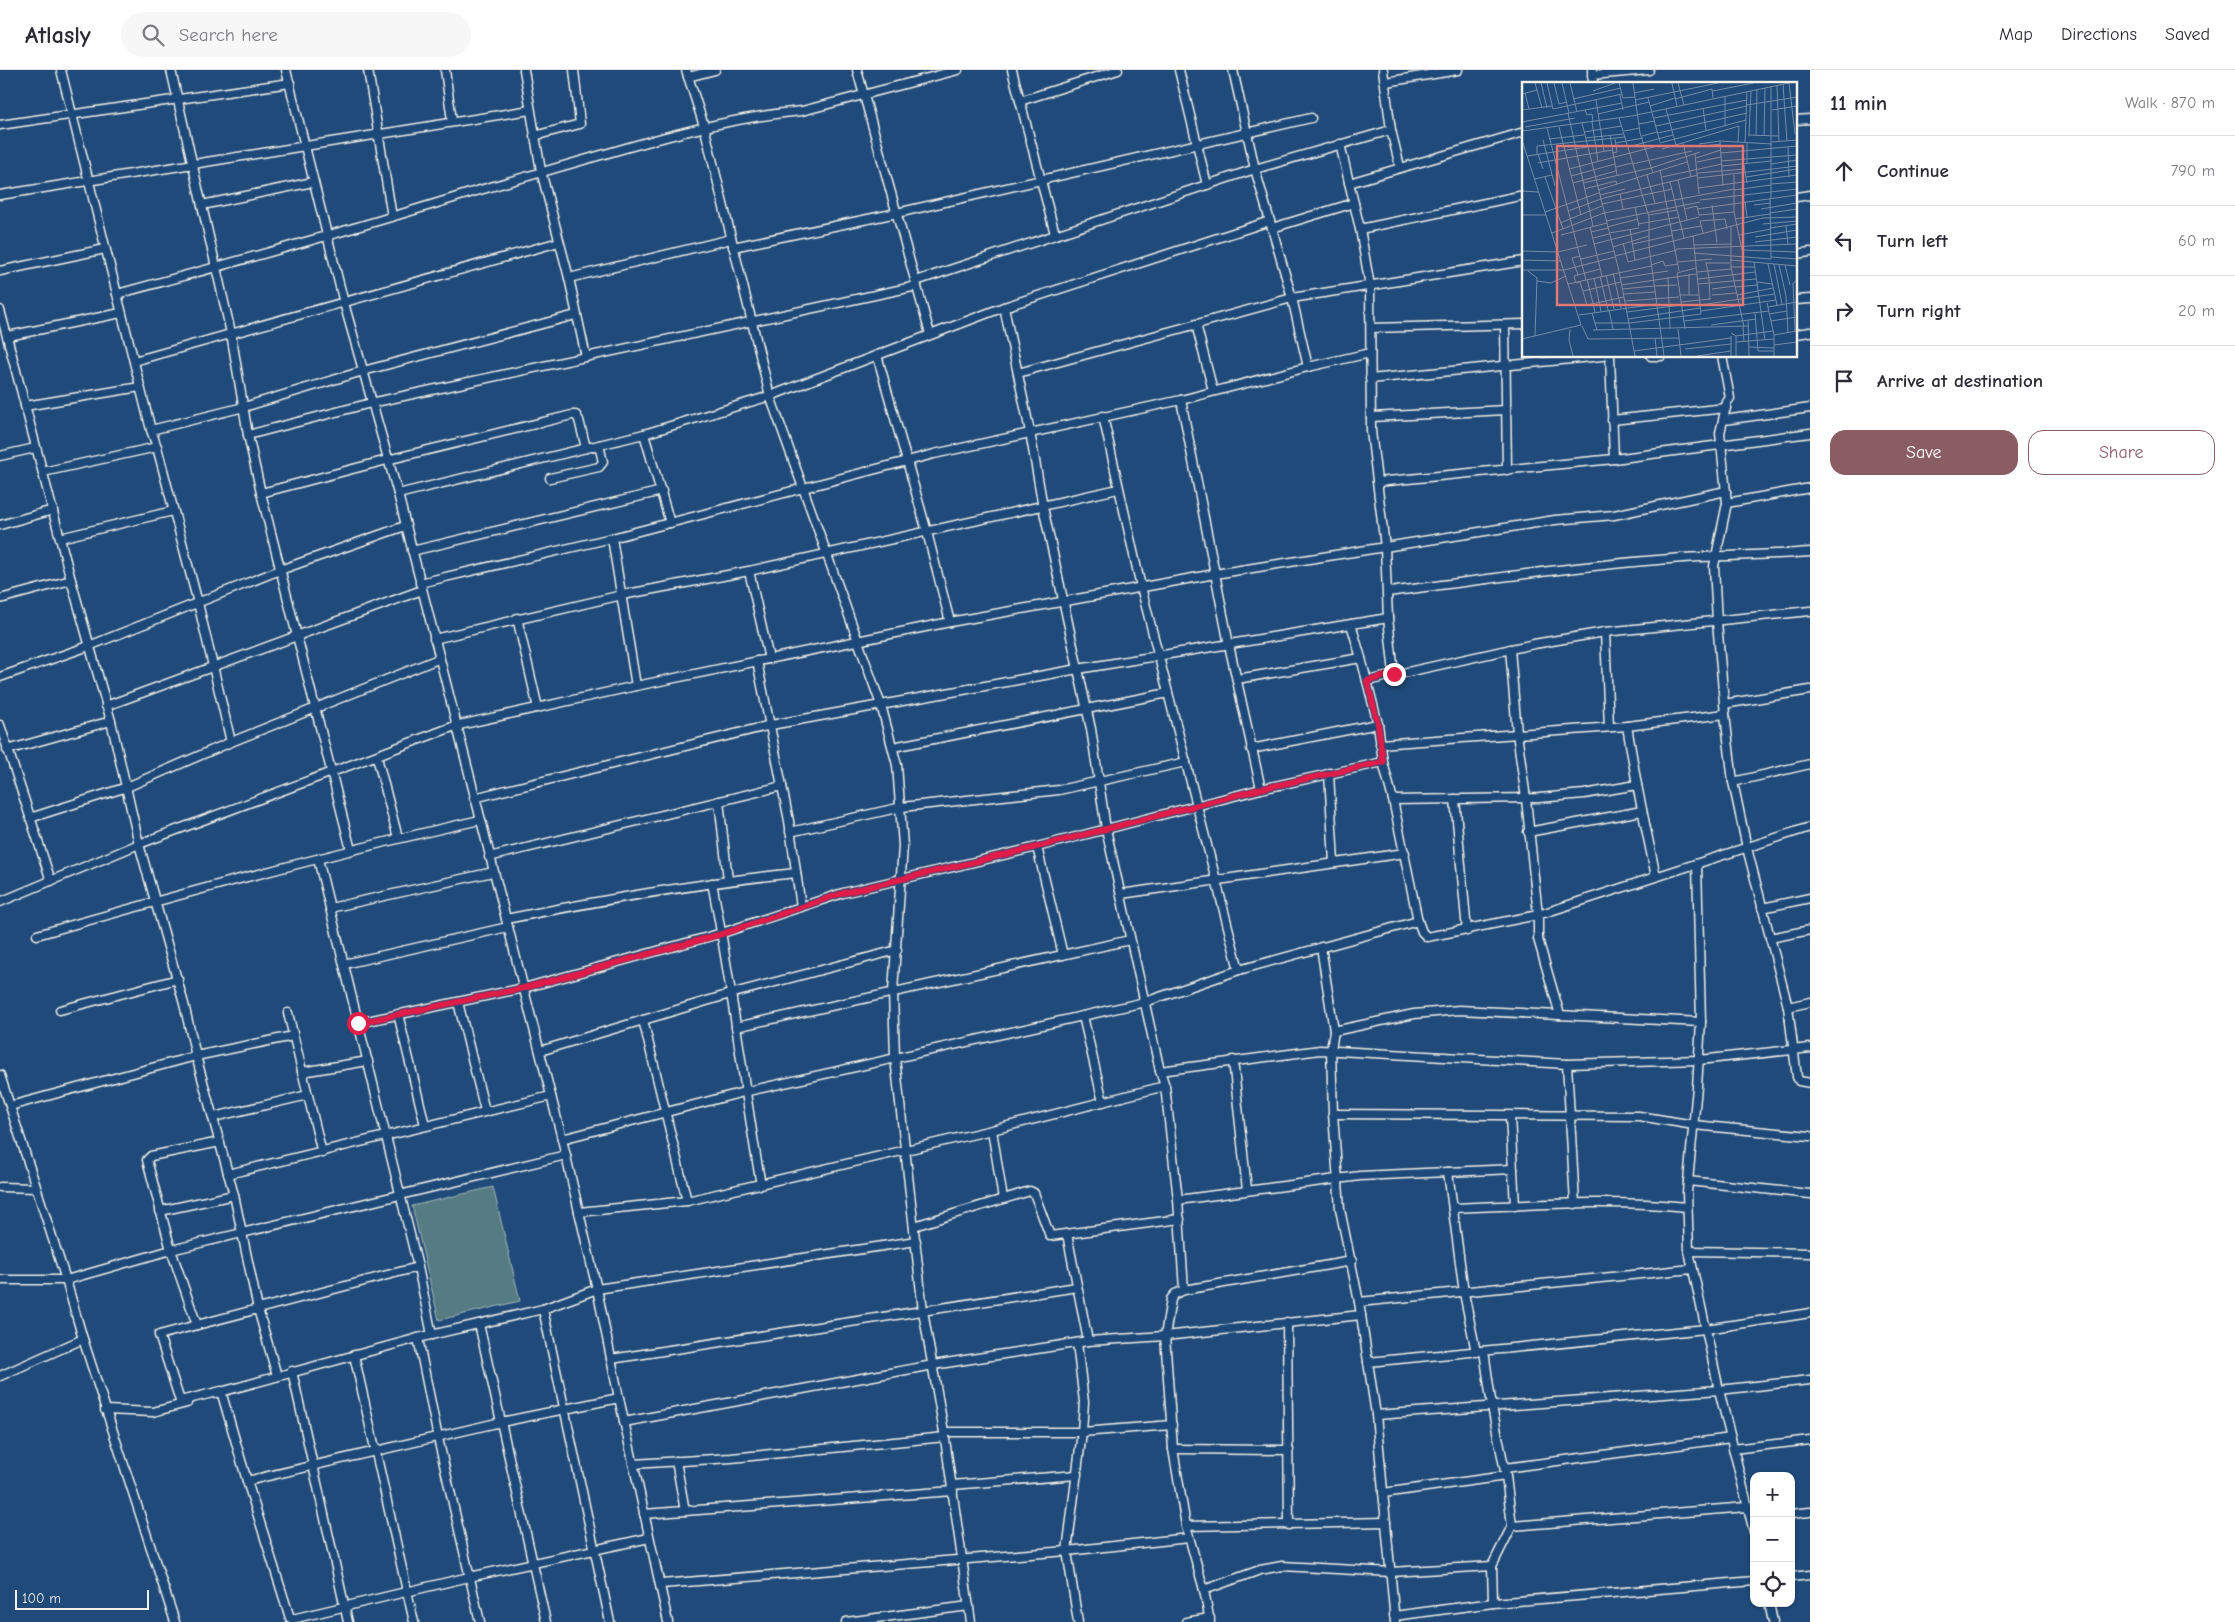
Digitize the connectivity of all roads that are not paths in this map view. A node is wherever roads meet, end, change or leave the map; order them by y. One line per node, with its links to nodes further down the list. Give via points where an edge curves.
1 (61, 70): 26 (street)
2 (171, 70): 23 (street)
3 (286, 70): 21 (street)
4 (368, 70): 34 (street)
5 (446, 70): 28 (street)
6 (524, 70): 25 (street)
7 (574, 70): 35 (street, via 580,124)
8 (715, 70): 18 (street)
9 (857, 70): 22 (street)
10 (958, 70): 22 (street)
11 (1012, 70): 24 (street)
12 (1118, 70): 24 (street)
13 (1179, 70): 36 (street)
14 (1233, 70): 32 (street)
15 (1383, 70): 20 (street)
16 (1458, 70): 20 (street)
17 (1650, 70): 19 (street)
18 (687, 73): 30 (street)
19 (1592, 76)
20 (1386, 82): 31 (street)
21 (290, 83): 23 (street); 38 (street)
22 (864, 95): 30 (street, via 802,111); 52 (street)
23 (178, 100): 26 (street); 39 (street)
24 (1020, 101): 44 (street)
25 (530, 110): 28 (street); 35 (street)
26 (72, 115): 29 (street); 43 (street)
27 (1311, 118): 32 (street)
28 (452, 121): 34 (street)
29 (0, 125)
30 (704, 126): 42 (street); 58 (street)
31 (1392, 130): 37 (street); 40 (street)
32 (1248, 133): 36 (street); 41 (street)
33 (1522, 133): 40 (street)
34 (377, 134): 38 (street); 53 (street)
35 (534, 136): 42 (street)
36 (1197, 143): 44 (street); 47 (street)
37 (1340, 144): 41 (street); 46 (street)
38 (304, 147): 39 (street); 45 (street)
39 (192, 164): 43 (street); 51 (street)
40 (1400, 167): 46 (street)
41 (1255, 169): 47 (street); 54 (street)
42 (541, 171): 53 (street); 59 (street)
43 (88, 180): 48 (street); 61 (street)
44 (1040, 180): 52 (street); 56 (street)
45 (313, 182): 51 (street); 57 (street)
46 (1349, 182): 50 (street)
47 (1207, 185): 56 (street)
48 (0, 195)
49 (1522, 195): 55 (street)
50 (1354, 203): 54 (street); 55 (street)
51 (202, 205): 63 (street)
52 (897, 213): 60 (street); 66 (street)
53 (392, 217): 57 (street)
54 (1271, 224): 69 (street); 71 (street)
55 (1360, 229): 67 (street)
56 (1055, 234): 66 (street)
57 (328, 235): 63 (street); 70 (street)
58 (730, 239): 60 (street); 65 (street)
59 (559, 242): 65 (street); 70 (street)
60 (733, 247): 75 (street)
61 (105, 249): 64 (street); 68 (street)
62 (1522, 261): 67 (street)
63 (216, 267): 68 (street); 80 (street)
64 (0, 271)
65 (569, 278): 74 (street)
66 (916, 284): 75 (street); 81 (street)
67 (1370, 286): 69 (street); 79 (street)
68 (117, 294): 73 (street)
69 (1292, 298): 76 (street); 91 (street)
70 (344, 303): 80 (street); 92 (street)
71 (1004, 307): 81 (street); 93 (street)
72 (0, 311): 82 (street)
73 (121, 313): 82 (street); 89 (street)
74 (576, 316): 85 (street); 92 (street)
75 (752, 320): 85 (street); 97 (street)
76 (1196, 324): 93 (street); 96 (street)
77 (1522, 324): 78 (street)
78 (1505, 325): 79 (street); 90 (street)
79 (1371, 328): 83 (street)
80 (231, 334): 89 (street); 101 (street)
81 (930, 334): 84 (street)
82 (8, 336): 100 (street)
83 (1370, 353): 91 (street); 94 (street)
84 (878, 355): 97 (street); 122 (street)
85 (586, 357): 99 (street)
86 (1580, 358): 90 (street)
87 (1610, 358): 107 (street)
88 (1722, 358): 102 (street, via 1730,398)
89 (134, 362): 95 (street)
90 (1505, 365): 94 (street); 104 (street)
91 (1308, 367): 96 (street)
92 (363, 370): 99 (street); 101 (street)
93 (1018, 373): 110 (street)
94 (1370, 378): 106 (street)
95 (140, 387): 100 (street); 109 (street)
96 (1213, 391): 98 (street)
97 (770, 396): 112 (street); 129 (street)
98 (1181, 400): 105 (street); 151 (street)
99 (371, 404): 113 (street); 121 (street)
100 (25, 406): 117 (street)
101 (244, 407): 109 (street); 113 (street)
102 (1726, 408): 107 (street); 108 (street)
103 (1810, 408): 108 (street)
104 (1506, 410): 106 (street); 123 (street)
105 (1103, 416): 110 (street); 128 (street)
106 (1371, 416): 126 (street)
107 (1612, 420): 120 (street)
108 (1724, 420): 115 (street, via 1720,427)
109 (150, 430): 116 (street)
110 (1030, 432): 122 (street); 135 (street)
111 (1810, 432): 115 (street)
112 (644, 434): 114 (street); 131 (street)
113 (248, 435): 132 (street)
114 (599, 445): 118 (street); 125 (street, via 603,462 600,467)
115 (1721, 445): 120 (street); 130 (street)
116 (157, 447): 124 (street); 137 (street)
117 (35, 448): 119 (street); 124 (street)
118 (586, 448): 121 (street, via 579,420 572,415); 133 (street)
119 (0, 456)
120 (1614, 459): 123 (street)
121 (387, 460): 132 (street); 133 (street)
122 (906, 461): 129 (street); 141 (street)
123 (1508, 470): 126 (street)
124 (43, 472): 136 (street)
125 (550, 478)
126 (1377, 482): 144 (street)
127 (1810, 488): 134 (street)
128 (1118, 489): 135 (street); 154 (street)
129 (803, 490): 138 (street); 147 (street)
130 (1726, 491): 134 (street); 144 (street, via 1614,515 1555,520)
131 (662, 492): 138 (street); 145 (street)
132 (261, 493): 149 (street)
133 (398, 494): 140 (street)
134 (1727, 503): 148 (street)
135 (1043, 507): 141 (street); 158 (street)
136 (53, 510): 139 (street); 142 (street)
137 (173, 511): 142 (street); 159 (street)
138 (670, 523): 143 (street)
139 (0, 525)
140 (405, 526): 145 (street); 149 (street)
141 (927, 532): 147 (street); 163 (street)
142 (60, 538): 152 (street)
143 (612, 538): 153 (street); 156 (street)
144 (1385, 547): 151 (street); 155 (street)
145 (412, 551): 153 (street)
146 (1810, 552): 148 (street)
147 (828, 554): 150 (street); 169 (street)
148 (1715, 558): 155 (street, via 1615,563); 164 (street)
149 (280, 570): 159 (street); 167 (street)
150 (749, 571): 156 (street); 174 (street)
151 (1215, 574): 154 (street); 170 (street)
152 (71, 580): 157 (street); 171 (street)
153 (421, 586): 167 (street); 168 (street)
154 (1141, 587): 158 (street); 173 (street)
155 (1388, 592): 162 (street)
156 (622, 595): 161 (street); 184 (street)
157 (0, 599)
158 (1063, 601): 163 (street); 179 (street)
159 (198, 604): 171 (street); 178 (street)
160 (1810, 611): 164 (street)
161 (517, 618): 168 (street); 191 (street)
162 (1388, 618): 165 (street); 180 (street)
163 (950, 622): 169 (street)
164 (1717, 622): 166 (street); 187 (street)
165 (1351, 624): 170 (street); 175 (street)
166 (1605, 632): 172 (street); 200 (street)
167 (296, 636): 178 (street); 190 (street)
168 (434, 639): 176 (street)
169 (858, 640): 174 (street); 188 (street)
170 (1230, 645): 173 (street); 182 (street)
171 (89, 646): 181 (street); 189 (street)
172 (1510, 649): 180 (street); 201 (street)
173 (1159, 656): 179 (street); 186 (street)
174 (769, 658): 177 (street)
175 (1361, 658): 182 (street); 183 (street)
176 (438, 659): 190 (street); 198 (street)
177 (757, 661): 184 (street); 197 (street)
178 (213, 666): 189 (street); 202 (street)
179 (1078, 669): 188 (street); 192 (street)
180 (1394, 674): 183 (street)
181 (0, 677)
182 (1237, 680): 205 (street)
183 (1367, 681): 195 (street)
184 (636, 686): 191 (street)
185 (1810, 690): 187 (street)
186 (1168, 693): 192 (street); 208 (street)
187 (1724, 704): 193 (street)
188 (881, 705): 197 (street); 204 (street)
189 (106, 706): 194 (street)
190 (314, 708): 202 (street); 212 (street)
191 (538, 708): 198 (street)
192 (1086, 709): 204 (street); 213 (street)
193 (1725, 714): 199 (street); 214 (street)
194 (111, 722): 206 (street); 217 (street)
195 (1378, 724): 203 (street); 205 (street)
196 (0, 725): 206 (street)
197 (771, 725): 216 (street); 219 (street)
198 (455, 726): 207 (street); 219 (street)
199 (1627, 726): 200 (street); 215 (street)
200 (1609, 727): 201 (street)
201 (1517, 733): 203 (street); 221 (street)
202 (231, 742): 217 (street)
203 (1380, 744): 209 (street)
204 (893, 747): 225 (street)
205 (1251, 749): 218 (street)
206 (7, 750): 227 (street)
207 (377, 757): 212 (street); 233 (street)
208 (1186, 762): 213 (street); 224 (street)
209 (1383, 762): 211 (street); 222 (street)
210 (1810, 764): 214 (street)
211 (1329, 773): 218 (street); 241 (street)
212 (331, 774): 234 (street); 237 (street)
213 (1099, 782): 225 (street, via 1042,793); 230 (street)
214 (1733, 782): 236 (street)
215 (1636, 785): 221 (street); 226 (street)
216 (782, 786): 223 (street); 231 (street)
217 (127, 787): 227 (street); 234 (street)
218 (1260, 789): 224 (street)
219 (474, 798): 228 (street)
220 (1455, 799): 221 (street); 222 (street); 262 (street)
221 (1526, 799): 232 (street)
222 (1393, 800): 238 (street)
223 (719, 801): 239 (street); 246 (street)
224 (1197, 805): 230 (street); 248 (street)
225 (902, 807): 231 (street); 247 (street)
226 (1642, 811): 232 (street); 245 (street)
227 (30, 818): 249 (street)
228 (480, 820): 233 (street); 239 (street)
229 (1810, 828): 236 (street)
230 (1106, 829): 235 (street); 251 (street)
231 (790, 832): 244 (street)
232 (1528, 832): 258 (street)
233 (398, 838): 237 (street)
234 (139, 844): 249 (street); 253 (street)
235 (1037, 847): 247 (street); 269 (street)
236 (1747, 848): 242 (street); 257 (street)
237 (351, 850): 240 (street)
238 (1405, 853): 241 (street); 259 (street)
239 (489, 857): 243 (street)
240 (318, 859): 253 (street); 256 (street)
241 (1334, 863): 248 (street)
242 (1697, 864): 245 (street); 286 (street)
243 (493, 872): 256 (street); 260 (street)
244 (796, 873): 246 (street); 255 (street)
245 (1656, 876): 258 (street)
246 (728, 880): 250 (street)
247 (902, 880): 255 (street, via 843,893); 268 (street)
248 (1215, 880): 251 (street); 271 (street)
249 (51, 881): 254 (street)
250 (712, 883): 260 (street, via 593,902); 263 (street)
251 (1121, 894): 266 (street)
252 (1810, 898): 257 (street)
253 (157, 901): 264 (street); 272 (street)
254 (0, 902)
255 (801, 907): 263 (street)
256 (330, 908): 270 (street)
257 (1762, 908): 265 (street)
258 (1538, 915): 262 (street); 283 (street, via 1538,939)
259 (1418, 921): 262 (street, via 1427,937); 267 (street)
260 (507, 923): 270 (street); 273 (street)
261 (1810, 930): 265 (street)
262 (1466, 931)
263 (722, 934): 273 (street); 275 (street)
264 (37, 935)
265 (1770, 938): 279 (street)
266 (1130, 940): 269 (street); 277 (street)
267 (1321, 947): 271 (street); 289 (street)
268 (897, 950): 274 (street); 275 (street)
269 (1063, 955): 274 (street)
270 (344, 964): 287 (street)
271 (1238, 970): 277 (street)
272 (178, 979): 280 (street); 295 (street)
273 (524, 988): 276 (street); 294 (street)
274 (893, 991): 288 (street); 296 (street)
275 (730, 994): 285 (street); 288 (street)
276 (458, 1002): 282 (street); 311 (street)
277 (1145, 1002): 284 (street); 301 (street)
278 (1810, 1002): 279 (street)
279 (1788, 1007): 293 (street)
280 (60, 1010)
281 (288, 1013): 290 (street)
282 (398, 1014): 287 (street); 318 (street)
283 (1560, 1015): 286 (street); 289 (street, via 1438,1011)
284 (1083, 1016): 296 (street); 310 (street)
285 (643, 1020): 294 (street); 312 (street)
286 (1701, 1022): 299 (street)
287 (358, 1023): 297 (street)
288 (736, 1027): 306 (street)
289 (1334, 1031): 292 (street)
290 (293, 1036): 295 (street); 302 (street)
291 (1810, 1048): 293 (street)
292 (1331, 1050): 298 (street); 300 (street); 313 (street)
293 (1793, 1050): 299 (street); 304 (street, via 1799,1081)
294 (540, 1051): 308 (street)
295 (196, 1056): 309 (street); 315 (street)
296 (894, 1058): 306 (street); 324 (street)
297 (368, 1060): 302 (street); 321 (street)
298 (1233, 1060): 301 (street); 335 (street)
299 (1699, 1060): 300 (street); 317 (street)
300 (1567, 1064): 314 (street)
301 (1160, 1071): 305 (street)
302 (302, 1072): 307 (street)
303 (0, 1076): 309 (street)
304 (1810, 1083)
305 (1165, 1086): 310 (street); 340 (street)
306 (744, 1092): 312 (street); 332 (street)
307 (308, 1095): 315 (street); 325 (street)
308 (551, 1096): 311 (street); 322 (street)
309 (6, 1101): 334 (street)
310 (1103, 1102): 319 (street)
311 (485, 1111): 318 (street)
312 (666, 1112): 322 (street); 341 (street)
313 (1333, 1114): 316 (street); 330 (street)
314 (1569, 1116): 316 (street); 317 (street, via 1639,1116); 342 (street)
315 (214, 1117): 323 (street)
316 (1510, 1117): 327 (street)
317 (1694, 1125): 320 (street); 331 (street)
318 (425, 1126): 321 (street)
319 (992, 1130): 324 (street); 339 (street)
320 (1810, 1136)
321 (386, 1138): 325 (street); 338 (street)
322 (562, 1139): 326 (street)
323 (220, 1142): 329 (street); 346 (street, via 151,1156 147,1160)
324 (905, 1149): 332 (street); 349 (street)
325 (322, 1153): 329 (street)
326 (566, 1155): 338 (street); 347 (street)
327 (1512, 1169): 328 (street); 343 (street)
328 (1448, 1172): 330 (street); 345 (street)
329 (228, 1174): 337 (street)
330 (1338, 1178): 335 (street); 356 (street, via 1342,1223)
331 (1688, 1181): 336 (street); 344 (street)
332 (761, 1185): 341 (street)
333 (0, 1187): 334 (street)
334 (36, 1188): 360 (street)
335 (1248, 1190): 340 (street)
336 (1810, 1194)
337 (234, 1195): 346 (street); 350 (street)
338 (400, 1196): 350 (street); 357 (street)
339 (1002, 1199): 349 (street); 351 (street, via 1032,1191 1050,1236)
340 (1178, 1200): 348 (street)
341 (687, 1201): 347 (street)
342 (1575, 1204): 343 (street); 344 (street, via 1628,1202)
343 (1515, 1206): 345 (street)
344 (1687, 1207): 354 (street)
345 (1453, 1208): 364 (street)
346 (160, 1211): 353 (street)
347 (579, 1212): 362 (street)
348 (1180, 1219): 351 (street); 363 (street)
349 (914, 1226): 352 (street)
350 (242, 1232): 353 (street); 366 (street)
351 (1067, 1234): 361 (street)
352 (916, 1241): 362 (street); 368 (street)
353 (171, 1250): 360 (street); 373 (street)
354 (1689, 1251): 355 (street); 358 (street)
355 (1810, 1253)
356 (1352, 1261): 363 (street); 365 (street)
357 (418, 1267): 366 (street); 375 (street)
358 (1692, 1269): 364 (street); 374 (street)
359 (0, 1280): 360 (street)
360 (66, 1280): 378 (street)
361 (1077, 1287): 368 (street); 379 (street)
362 (597, 1289): 367 (street); 383 (street)
363 (1184, 1290): 376 (street, via 1170,1299)
364 (1464, 1293): 365 (street); 381 (street)
365 (1359, 1302): 370 (street)
366 (258, 1309): 373 (street); 388 (street)
367 (543, 1309): 372 (street); 395 (street)
368 (924, 1311): 383 (street); 385 (street)
369 (1810, 1312): 374 (street)
370 (1361, 1315): 371 (street); 384 (street)
371 (1287, 1322): 376 (street); 407 (street)
372 (479, 1324): 375 (street); 397 (street)
373 (197, 1325): 391 (street, via 159,1335 180,1402)
374 (1706, 1329): 381 (street); 390 (street)
375 (432, 1335): 377 (street)
376 (1165, 1336): 379 (street); 399 (street)
377 (418, 1338): 382 (street); 402 (street)
378 (83, 1340): 387 (street); 394 (street)
379 (1088, 1341): 380 (street)
380 (1077, 1343): 385 (street); 400 (street, via 1084,1402)
381 (1480, 1351): 384 (street); 393 (street)
382 (354, 1355): 386 (street); 408 (street)
383 (611, 1359): 392 (street)
384 (1368, 1362): 396 (street)
385 (932, 1365): 398 (street); 401 (street)
386 (292, 1371): 388 (street); 411 (street)
387 (0, 1376)
388 (277, 1376): 391 (street)
389 (1810, 1380): 390 (street)
390 (1719, 1390): 393 (street); 403 (street)
391 (221, 1391): 394 (street, via 164,1410); 414 (street)
392 (619, 1398): 395 (street); 398 (street)
393 (1492, 1407): 396 (street); 412 (street)
394 (105, 1410): 448 (street)
395 (565, 1410): 397 (street); 429 (street)
396 (1376, 1415): 416 (street)
397 (501, 1422): 402 (street); 432 (street)
398 (624, 1422): 410 (street)
399 (1172, 1425): 400 (street); 405 (street)
400 (1082, 1432): 401 (street); 413 (street)
401 (944, 1434): 409 (street); 415 (street)
402 (438, 1438): 408 (street); 437 (street)
403 (1731, 1438): 406 (street); 412 (street)
404 (1810, 1440): 406 (street)
405 (1173, 1449): 407 (street); 425 (street)
406 (1733, 1449): 417 (street)
407 (1289, 1450): 424 (street)
408 (377, 1452): 411 (street); 441 (street)
409 (676, 1461): 410 (street); 418 (street)
410 (633, 1464): 420 (street)
411 (314, 1466): 414 (street); 443 (street)
412 (1506, 1472): 416 (street); 426 (street)
413 (1077, 1475): 415 (street); 430 (street)
414 (247, 1481): 443 (street, via 290,1618)
415 (953, 1488): 418 (street); 431 (street)
416 (1383, 1494): 423 (street)
417 (1747, 1506): 422 (street); 426 (street)
418 (684, 1511): 420 (street)
419 (1810, 1512): 421 (street)
420 (644, 1514): 427 (street)
421 (1795, 1514)
422 (1752, 1517)
423 (1386, 1522): 424 (street); 434 (street)
424 (1289, 1525): 425 (street)
425 (1186, 1526): 428 (street)
426 (1512, 1526): 433 (street)
427 (649, 1538): 429 (street); 439 (street)
428 (1188, 1538): 430 (street); 440 (street)
429 (594, 1550): 432 (street); 453 (street)
430 (1067, 1552): 431 (street); 457 (street)
431 (962, 1559): 439 (street); 444 (street)
432 (532, 1563): 437 (street); 452 (street)
433 (1492, 1566): 434 (street); 442 (street)
434 (1391, 1572): 440 (street, via 1282,1566 1260,1570); 446 (street)
435 (1810, 1575): 436 (street)
436 (1795, 1577)
437 (469, 1578): 441 (street); 451 (street)
438 (1750, 1581): 442 (street)
439 (660, 1584): 454 (street)
440 (1204, 1590): 447 (street)
441 (407, 1592): 443 (street); 450 (street)
442 (1493, 1603): 446 (street)
443 (344, 1606): 449 (street)
444 (969, 1606): 455 (street); 456 (street)
445 (1770, 1607): 459 (street)
446 (1395, 1619)
447 (1210, 1620): 458 (street)
448 (175, 1622)
449 (348, 1622)
450 (414, 1622)
451 (480, 1622)
452 (546, 1622)
453 (610, 1622)
454 (668, 1622)
455 (846, 1622)
456 (972, 1622)
457 (1078, 1622)
458 (1186, 1622)
459 (1773, 1622)

